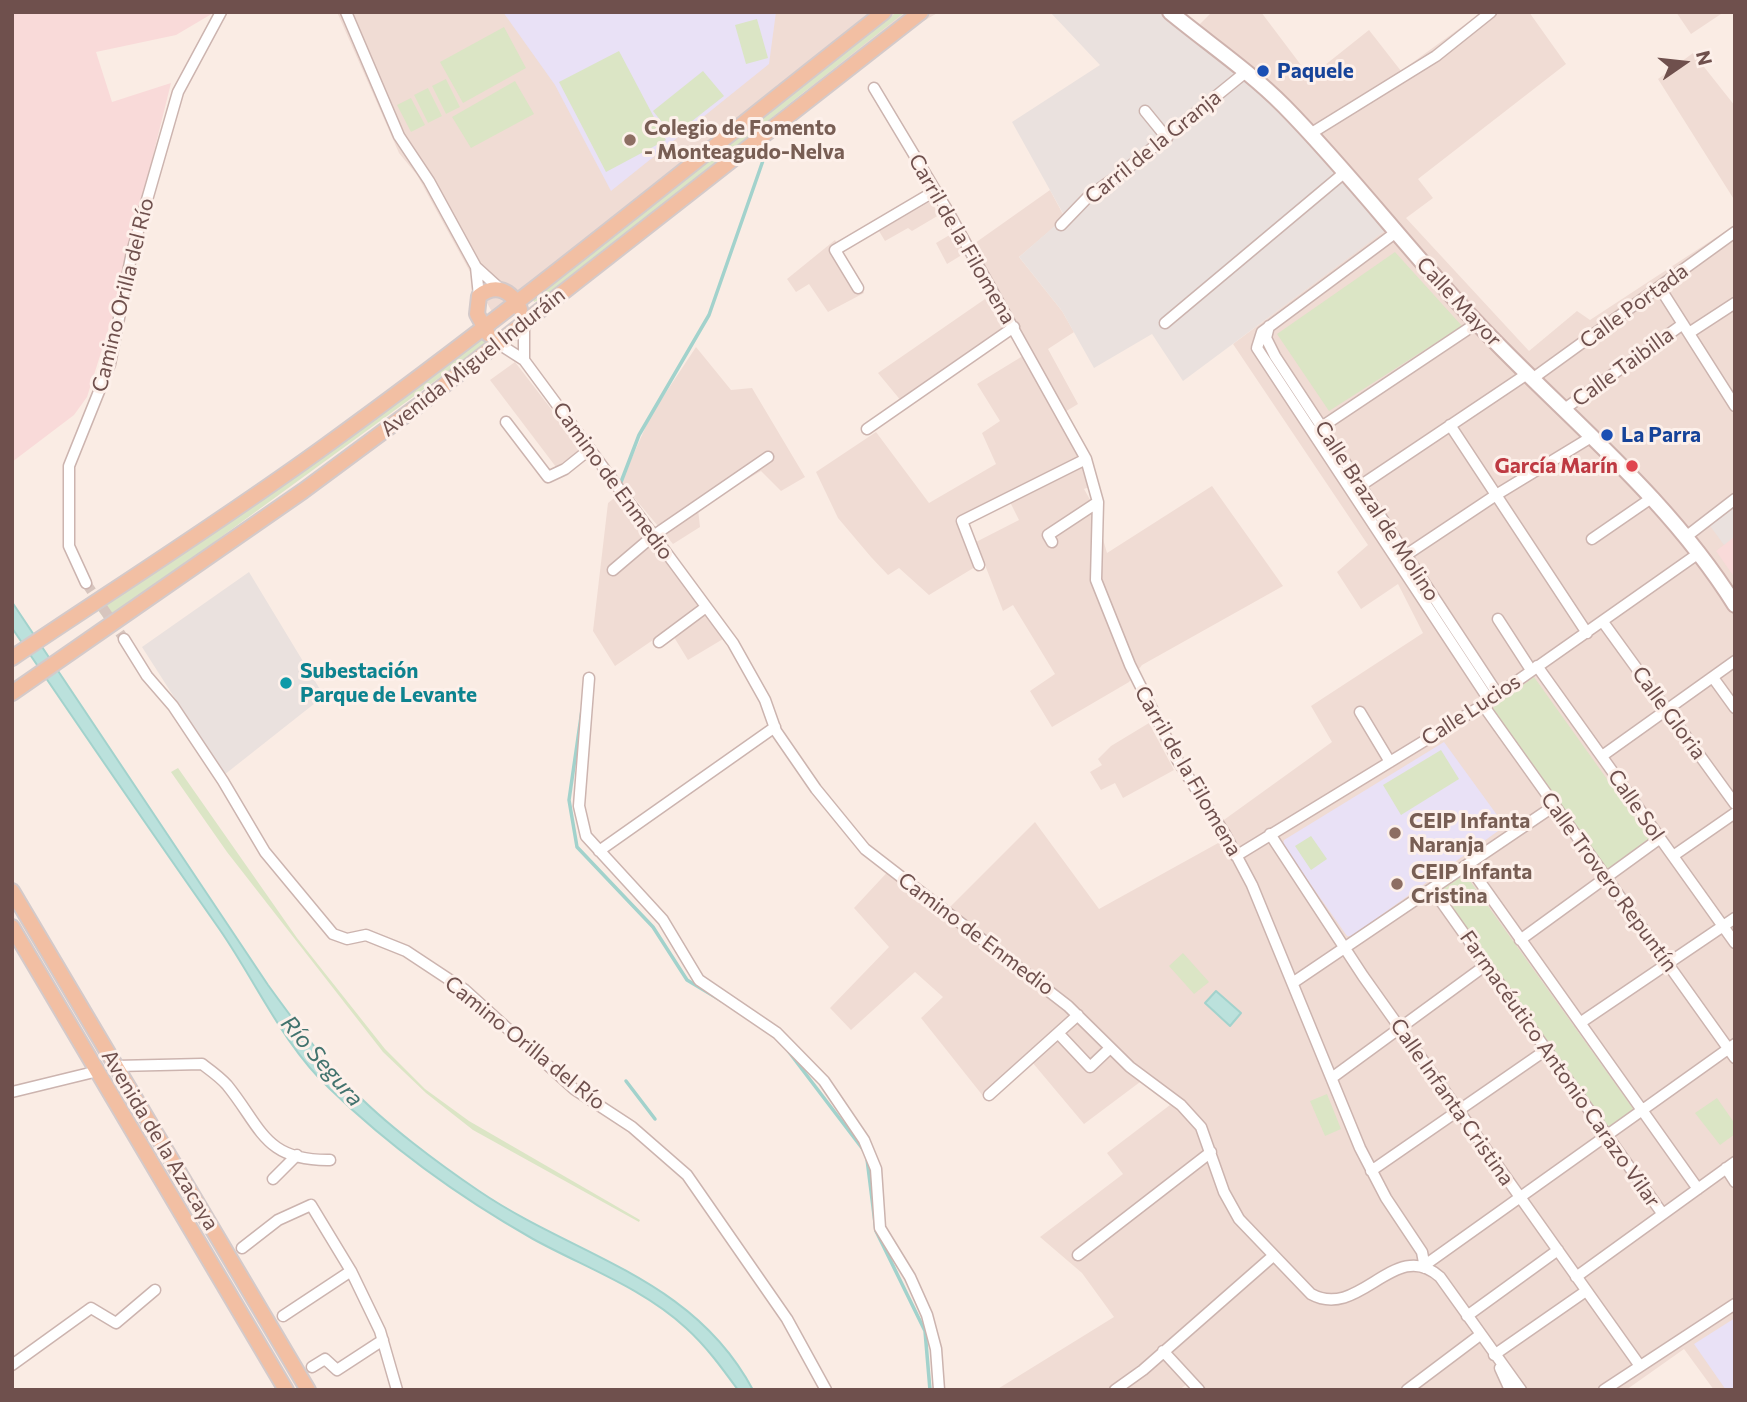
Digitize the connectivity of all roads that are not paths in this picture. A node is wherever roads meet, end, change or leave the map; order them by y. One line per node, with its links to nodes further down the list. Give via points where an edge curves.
1 (221, 12): 59 (street, Camino Orilla del Río, via 178,92 132,252 110,364 69,466 69,546)
2 (346, 12): 17 (street, via 399,136)
3 (884, 12): 22 (main road, Avenida Miguel Induráin)
4 (921, 12): 26 (main road, Avenida Miguel Induráin)
5 (1170, 12): 7 (main road, Calle Mayor)
6 (1490, 12): 10 (street, via 1436,56)
7 (1247, 71): 10 (main road, Calle Mayor); 11 (street, Carril de la Granja)
8 (874, 89): 13 (street, Carril de la Filomena)
9 (1145, 111): 11 (street)
10 (1310, 134): 12 (main road, Calle Mayor)
11 (1167, 138): 14 (street, Carril de la Granja, via 1088,197)
12 (1345, 173): 16 (main road, Calle Mayor); 24 (street)
13 (935, 191): 19 (street, via 835,250); 28 (street, Carril de la Filomena)
14 (1061, 225)
15 (1735, 232): 20 (street, Calle Portada)
16 (1395, 233): 25 (main road, Calle Mayor); 27 (street)
17 (476, 267): 18 (street); 21 (street)
18 (498, 287): 21 (main road); 22 (main road)
19 (858, 288)
20 (1660, 288): 30 (street); 33 (street, Calle Portada)
21 (479, 296): 29 (main road, via 477,314)
22 (517, 301): 26 (main road); 29 (main road, Avenida Miguel Induráin)
23 (1735, 303): 30 (street, Calle Taibilla)
24 (1165, 323)
25 (1477, 323): 33 (main road, Calle Mayor); 38 (street)
26 (524, 324): 31 (main road, Avenida Miguel Induráin); 32 (street)
27 (1269, 326): 38 (street, Calle Brazal de Molino, via 1268,345); 40 (street, via 1259,337 1259,354)
28 (1014, 327): 39 (street); 44 (street, Carril de la Filomena)
29 (483, 328): 31 (main road); 67 (main road, Avenida Miguel Induráin, via 270,486)
30 (1686, 328): 34 (street); 35 (street, Calle Taibilla)
31 (499, 344): 32 (street, Camino de Enmedio); 72 (main road, Avenida Miguel Induráin, via 303,491)
32 (524, 360): 42 (street, Camino de Enmedio)
33 (1529, 376): 35 (main road, Calle Mayor); 37 (street, Calle Portada)
34 (1735, 406)
35 (1563, 410): 41 (main road, Calle Mayor)
36 (506, 422): 42 (street, via 548,477)
37 (1450, 425): 45 (street, Calle Portada); 47 (street)
38 (1322, 427): 40 (street); 45 (street, Calle Brazal de Molino)
39 (867, 429)
40 (1312, 433): 46 (street)
41 (1593, 436): 47 (street); 48 (main road, Calle Mayor)
42 (590, 449): 51 (street, Camino de Enmedio)
43 (768, 457): 51 (street)
44 (1086, 459): 50 (street, Carril de la Filomena); 57 (street, via 962,521)
45 (1360, 486): 46 (street, Calle Portada); 56 (street, Calle Brazal de Molino)
46 (1351, 492): 56 (street)
47 (1496, 495): 56 (street); 64 (street)
48 (1654, 497): 52 (main road, Calle Mayor); 53 (street)
49 (1735, 499): 52 (street)
50 (1098, 502): 54 (street, via 1048,535); 87 (street, Carril de la Filomena, via 1096,580 1148,707)
51 (653, 536): 58 (street); 61 (street, Camino de Enmedio)
52 (1687, 536): 55 (main road, Calle Mayor)
53 (1592, 539)
54 (1052, 542)
55 (1699, 553): 60 (main road, Calle Mayor); 63 (street, Calle Lucios)
56 (1402, 558): 73 (street, Calle Brazal de Molino); 74 (street, Calle Trovero Repuntín)
57 (979, 565)
58 (613, 570)
59 (86, 583)
60 (1735, 605)
61 (706, 607): 66 (street); 78 (street, Camino de Enmedio, via 733,643)
62 (1498, 619): 69 (street, Calle Sol)
63 (1603, 622): 64 (street, Calle Lucios); 77 (street, Calle Gloria)
64 (1587, 633): 69 (street, Calle Lucios)
65 (124, 639): 149 (street, Camino Orilla del Río, via 223,780 265,852 333,934 347,939 366,935 407,951 465,990 573,1089 632,1127 687,1175 787,1319)
66 (659, 642)
67 (12, 658)
68 (1735, 661): 71 (street)
69 (1534, 668): 73 (street, Calle Lucios); 79 (street, Calle Sol)
70 (589, 678): 86 (street, via 579,806 586,836)
71 (1713, 679): 75 (street); 77 (street)
72 (12, 693)
73 (1497, 693): 74 (street, Calle Lucios)
74 (1486, 703): 80 (street, Calle Lucios); 82 (street, Calle Trovero Repuntín)
75 (1735, 708)
76 (1360, 712): 80 (street)
77 (1668, 712): 79 (street); 81 (street, Calle Gloria)
78 (775, 727): 86 (street); 102 (street, Camino de Enmedio, via 816,789 865,849)
79 (1602, 756): 85 (street, Calle Sol)
80 (1390, 762): 84 (street, Calle Lucios)
81 (1735, 804)
82 (1555, 806): 89 (street); 90 (street, Calle Trovero Repuntín)
83 (1735, 813): 88 (street)
84 (1270, 834): 87 (street, Calle Lucios); 98 (street, Calle Infanta Cristina)
85 (1659, 839): 88 (street, Calle Sol); 90 (street)
86 (599, 851): 150 (street, via 663,920 699,980 777,1033 824,1081 864,1140 876,1169 880,1228 927,1315 936,1349)
87 (1236, 856): 101 (street, Carril de la Filomena)
88 (1673, 856): 94 (street, Calle Sol)
89 (1468, 865): 91 (street); 96 (street)
90 (1606, 878): 96 (street); 100 (street, Calle Trovero Repuntín)
91 (1433, 890): 98 (street); 99 (street, Farmacéutico Antonio Carazo Vilar)
92 (12, 891): 109 (main road, Avenida de la Azacaya)
93 (1735, 918): 94 (street)
94 (1723, 926): 97 (street, Calle Sol); 100 (street)
95 (12, 927): 110 (main road, Avenida de la Azacaya)
96 (1520, 940): 103 (street)
97 (1735, 943)
98 (1346, 949): 101 (street); 104 (street, Calle Infanta Cristina)
99 (1486, 965): 104 (street); 107 (street, Farmacéutico Antonio Carazo Vilar)
100 (1668, 965): 103 (street); 108 (street, Calle Trovero Repuntín)
101 (1294, 982): 111 (street, Carril de la Filomena)
102 (1078, 1015): 105 (street); 106 (street, Camino de Enmedio)
103 (1580, 1023): 115 (street)
104 (1400, 1029): 111 (street); 114 (street, Calle Infanta Cristina)
105 (1058, 1033): 106 (street, via 1090,1067); 113 (street)
106 (1110, 1048): 117 (street, Camino de Enmedio, via 1181,1105 1201,1128)
107 (1546, 1050): 114 (street); 116 (street, Farmacéutico Antonio Carazo Vilar)
108 (1733, 1050): 115 (street)
109 (116, 1066): 118 (street, via 202,1064 226,1084 264,1140); 147 (main road, Avenida de la Azacaya)
110 (98, 1071): 112 (street); 146 (main road, Avenida de la Azacaya)
111 (1333, 1077): 121 (street, Carril de la Filomena)
112 (12, 1092)
113 (989, 1095)
114 (1458, 1111): 121 (street); 125 (street, Calle Infanta Cristina)
115 (1642, 1111): 116 (street); 124 (street)
116 (1608, 1136): 125 (street); 126 (street, Farmacéutico Antonio Carazo Vilar)
117 (1211, 1152): 129 (street); 130 (street, Camino de Enmedio, via 1231,1207)
118 (297, 1156): 119 (street); 122 (street)
119 (330, 1160)
120 (1730, 1165): 123 (street); 124 (street)
121 (1371, 1171): 131 (street, Carril de la Filomena, via 1422,1252)
122 (273, 1179)
123 (1735, 1182)
124 (1698, 1189): 126 (street)
125 (1521, 1199): 128 (street, Calle Infanta Cristina); 131 (street)
126 (1662, 1213): 133 (street)
127 (243, 1248): 132 (street, via 278,1220 311,1205)
128 (1558, 1250): 133 (street, Calle Infanta Cristina); 138 (street)
129 (1078, 1255)
130 (1273, 1256): 131 (street, Camino de Enmedio, via 1311,1294 1329,1301 1346,1298 1392,1271); 141 (street)
131 (1425, 1267): 138 (street, via 1440,1278)
132 (351, 1271): 137 (street); 140 (street)
133 (1576, 1277): 135 (street, Calle Infanta Cristina)
134 (155, 1290): 143 (street, via 116,1322 91,1308)
135 (1587, 1291): 142 (street); 144 (street, Calle Infanta Cristina)
136 (1735, 1304): 144 (street)
137 (283, 1316)
138 (1467, 1316): 139 (street)
139 (1480, 1335): 142 (street); 153 (street)
140 (383, 1340): 145 (street, via 337,1370 325,1359); 148 (street)
141 (1163, 1351): 151 (street); 152 (street)
142 (1494, 1355): 154 (street); 155 (street)
143 (12, 1365)
144 (1640, 1366): 156 (street)
145 (313, 1367)
146 (286, 1390)
147 (308, 1390)
148 (397, 1390)
149 (826, 1390)
150 (939, 1390)
151 (1115, 1390)
152 (1199, 1390)
153 (1407, 1390)
154 (1510, 1390)
155 (1521, 1390)
156 (1604, 1390)

